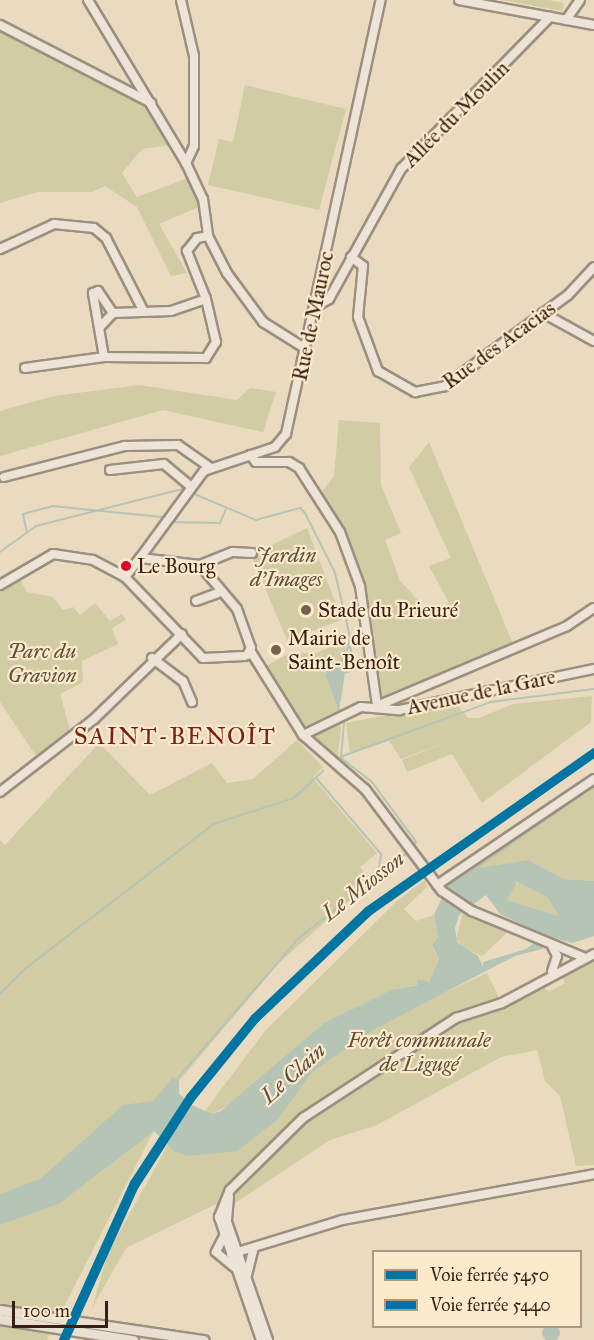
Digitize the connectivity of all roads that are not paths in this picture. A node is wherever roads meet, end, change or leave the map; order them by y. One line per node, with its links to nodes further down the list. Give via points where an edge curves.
1 (88, 0): 10 (street)
2 (181, 0): 11 (street, via 194,56 194,146)
3 (381, 0): 17 (street, Rue de Mauroc)
4 (459, 0): 6 (street)
5 (580, 0): 7 (street)
6 (550, 17): 7 (street); 14 (street, Allée du Moulin, via 401,169)
7 (566, 20): 9 (street)
8 (0, 25): 10 (street)
9 (594, 25)
10 (151, 103): 11 (street)
11 (186, 163): 12 (street, via 203,199)
12 (208, 236): 16 (street, via 197,238 187,251); 23 (street, via 255,314)
13 (0, 249): 18 (street, via 54,224 94,228 106,238)
14 (351, 257): 17 (street, Allée du Moulin, via 329,299); 20 (street, Rue des Acacias, via 363,266 358,317 378,371 407,391 445,386)
15 (594, 267): 20 (street, Rue des Acacias)
16 (206, 299): 18 (street, via 171,312); 24 (street, via 216,342 206,358)
17 (315, 307): 23 (street, Rue de Mauroc)
18 (144, 312): 19 (street)
19 (113, 314): 21 (street); 21 (street, via 98,291 93,292)
20 (543, 314): 22 (street)
21 (100, 327): 24 (street)
22 (594, 341)
23 (306, 349): 26 (street, Rue de Mauroc, via 286,434 275,447)
24 (104, 357): 25 (street)
25 (25, 368)
26 (250, 455): 27 (street, Rue de Mauroc); 46 (street, via 256,462 289,462 299,468 339,532 360,586)
27 (209, 467): 29 (street, via 178,445 125,446); 30 (street, Rue de Mauroc)
28 (110, 470): 30 (street, via 164,464)
29 (4, 477)
30 (190, 486): 32 (street, Rue de Mauroc)
31 (252, 553): 33 (street, via 233,552)
32 (140, 558): 33 (street); 34 (street, Rue de Mauroc)
33 (200, 564): 36 (street)
34 (125, 577): 35 (street, via 93,560 53,554); 39 (street)
35 (0, 585)
36 (218, 593): 37 (street); 42 (street, via 237,609)
37 (196, 601)
38 (594, 608): 46 (street, via 567,626)
39 (182, 634): 40 (street); 41 (street)
40 (173, 646): 41 (street); 43 (street)
41 (192, 649): 42 (street, via 210,660)
42 (248, 654): 47 (street)
43 (152, 658): 45 (street, via 183,681); 49 (street, via 94,719)
44 (594, 669): 46 (street, Avenue de la Gare, via 399,710)
45 (192, 702)
46 (377, 706): 47 (street, Avenue de la Gare, via 344,712)
47 (303, 735): 50 (street, via 365,789)
48 (594, 779): 50 (street)
49 (0, 792)
50 (440, 888): 51 (street, via 472,911)
51 (551, 945): 53 (street); 54 (street); 55 (street, via 557,956)
52 (594, 954): 53 (street)
53 (584, 957): 54 (street)
54 (564, 965): 55 (street)
55 (551, 974): 57 (street, via 502,1003 456,1018 303,1119)
56 (594, 1174): 59 (street, via 342,1220)
57 (235, 1185): 58 (street, via 220,1209); 60 (street, via 225,1214)
58 (224, 1236): 60 (street); 61 (street, via 216,1252)
59 (253, 1251): 60 (street); 61 (street)
60 (235, 1254): 61 (street)
61 (243, 1275): 66 (street); 71 (street)
62 (0, 1310): 64 (main road)
63 (0, 1319): 64 (main road)
64 (57, 1322): 65 (main road)
65 (83, 1326): 67 (main road); 68 (main road)
66 (257, 1329): 69 (street); 70 (street)
67 (133, 1340)
68 (204, 1340)
69 (254, 1340)
70 (261, 1340)
71 (268, 1340)

